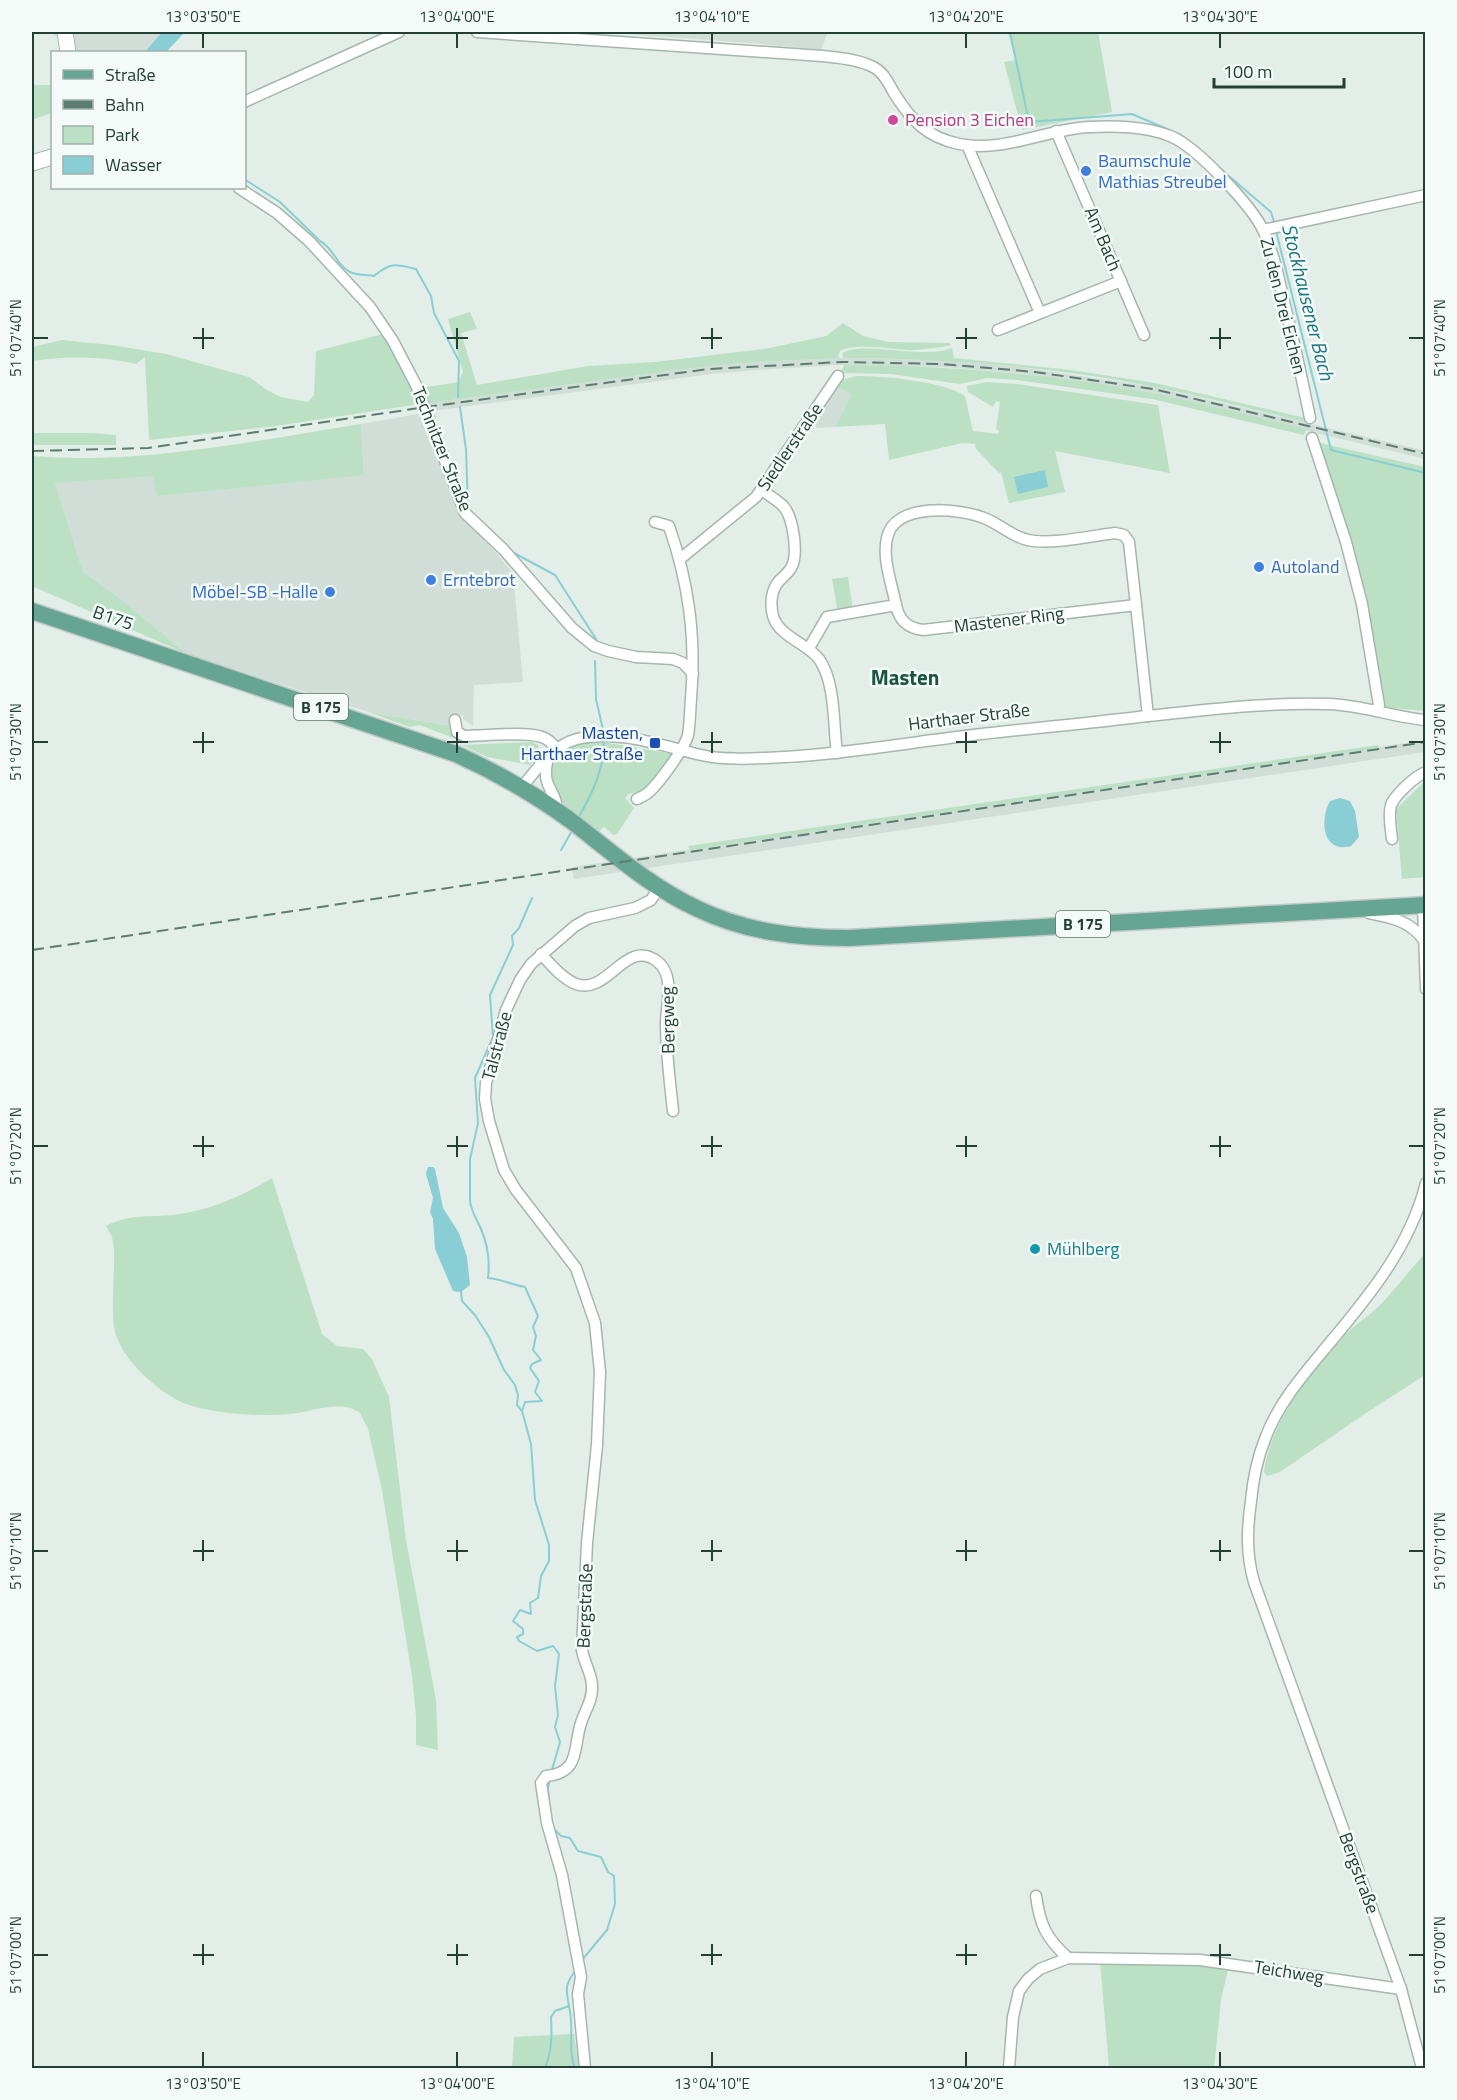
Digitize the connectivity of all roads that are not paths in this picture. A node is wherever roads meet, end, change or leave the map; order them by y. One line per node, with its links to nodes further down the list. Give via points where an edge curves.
1 (399, 32): 5 (street)
2 (477, 32): 7 (street, Zu den Drei Eichen, via 822,56 859,62 884,76 918,125 944,140)
3 (65, 34): 4 (street)
4 (68, 51)
5 (246, 101)
6 (1056, 131): 7 (street, Zu den Drei Eichen, via 1007,144); 12 (street, Zu den Drei Eichen, via 1126,127 1173,137 1208,165); 13 (street, Am Bach)
7 (967, 145): 14 (street)
8 (51, 157): 9 (street)
9 (32, 164)
10 (240, 189): 27 (street, Technitzer Straße, via 309,241 370,307 406,363 465,513 582,638 621,655 673,659)
11 (1425, 195): 12 (street)
12 (1271, 228): 18 (street, Zu den Drei Eichen)
13 (1121, 281): 14 (street, Am Bach); 16 (street, Am Bach)
14 (1040, 313): 15 (street)
15 (998, 330)
16 (1144, 335)
17 (838, 376): 20 (street, Siedlerstraße)
18 (1310, 418)
19 (1312, 438): 28 (street, via 1362,604 1379,705)
20 (762, 490): 22 (street, Siedlerstraße); 26 (street, via 785,508 795,546 793,566 772,592 773,616 777,625)
21 (655, 522): 22 (street, via 669,526)
22 (680, 559): 27 (street, via 691,614)
23 (896, 605): 24 (street, Mastener Ring, via 905,624 923,630); 24 (street, Mastener Ring, via 886,549 890,529 910,515 940,509 978,516 1027,540 1040,542 1124,535 1130,542); 26 (street, via 827,617)
24 (1136, 605): 29 (street, Mastener Ring)
25 (32, 611): 36 (main road, B175 / B 175, via 433,745)
26 (808, 648): 34 (street, via 829,680)
27 (693, 674): 32 (street, via 688,737)
28 (1376, 711): 29 (street, Harthaer Straße, via 1308,704); 31 (street, Harthaer Straße)
29 (1148, 716): 34 (street, Harthaer Straße)
30 (456, 720): 33 (street, via 457,732 464,736 542,737 551,742)
31 (1425, 720)
32 (682, 749): 33 (street, Harthaer Straße, via 604,736 575,739); 34 (street, Harthaer Straße, via 737,758); 37 (street, via 648,793)
33 (552, 753): 36 (street, Harthaer Straße); 38 (street, via 545,778)
34 (837, 753)
35 (1425, 772): 39 (street, via 1392,803)
36 (522, 787): 38 (main road, B 175)
37 (637, 800)
38 (569, 820): 40 (main road, B 175)
39 (1392, 839)
40 (660, 888): 42 (main road, B 175, via 698,909 742,926 809,938); 44 (street, Talstraße, via 651,900 635,908 589,918)
41 (1424, 905): 42 (main road, B 175); 43 (street)
42 (1336, 910): 43 (street, via 1395,919 1414,928)
43 (1424, 939): 45 (street)
44 (541, 954): 46 (street, Bergweg, via 566,978 582,986 598,983 633,956 649,957 663,967 668,984 667,1041); 48 (street, Talstraße, via 511,998 486,1083 485,1099 504,1170 576,1268)
45 (1425, 989)
46 (673, 1111)
47 (1425, 1183): 51 (street, Bergstraße, via 1413,1224 1395,1258 1287,1397 1265,1438 1248,1528 1248,1561 1254,1582)
48 (586, 1297): 52 (street, Bergstraße, via 595,1323 600,1372 582,1650 592,1694 575,1756 568,1768 543,1778 541,1789 581,1977 578,1994)
49 (1036, 1896): 50 (street, via 1047,1937)
50 (1068, 1958): 51 (street, Teichweg, via 1200,1960); 53 (street, Teichweg, via 1040,1969 1019,1991)
51 (1401, 1989): 54 (street, Bergstraße)
52 (585, 2068)
53 (1009, 2068)
54 (1422, 2068)

